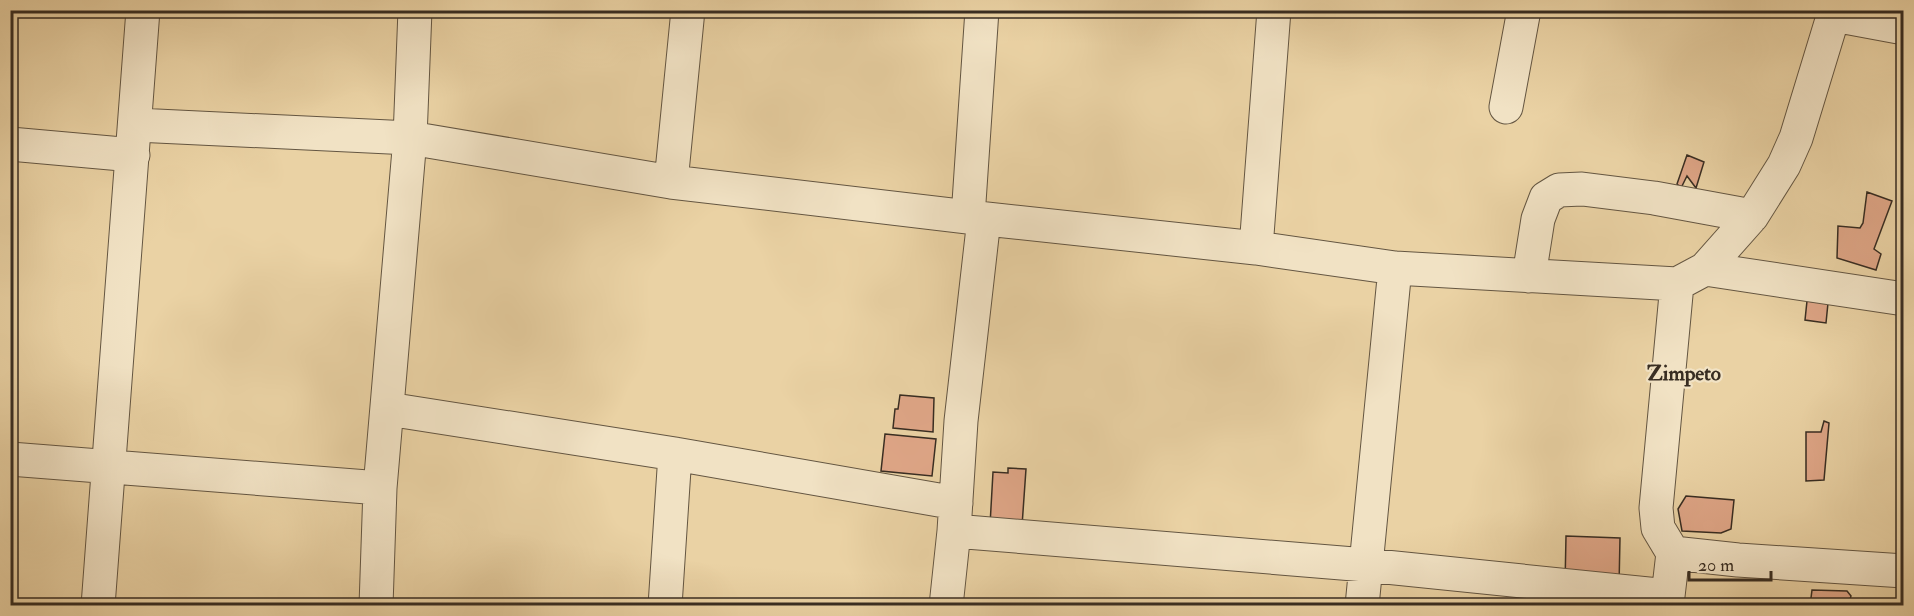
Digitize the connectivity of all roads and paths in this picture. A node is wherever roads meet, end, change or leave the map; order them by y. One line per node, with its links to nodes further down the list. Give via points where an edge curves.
1 (143, 10): 11 (street)
2 (415, 10): 10 (street)
3 (688, 10): 13 (street)
4 (982, 10): 15 (street)
5 (1274, 10): 16 (street)
6 (1524, 10): 9 (street)
7 (1834, 13): 8 (street); 14 (street, via 1796,138)
8 (1904, 27)
9 (1506, 107)
10 (410, 138): 11 (street); 13 (street); 22 (street)
11 (134, 140): 12 (street); 25 (street)
12 (10, 144)
13 (671, 182): 15 (street)
14 (1752, 216): 18 (street); 19 (street, via 1654,198 1559,190 1546,198 1538,219)
15 (976, 218): 16 (street); 27 (street)
16 (1256, 248): 17 (street)
17 (1395, 268): 19 (street); 29 (street)
18 (1706, 269): 20 (street); 21 (street)
19 (1529, 276): 20 (street)
20 (1677, 284): 28 (street, via 1656,517)
21 (1904, 299)
22 (388, 409): 23 (street); 26 (street)
23 (675, 454): 27 (street); 34 (street)
24 (10, 459): 25 (street)
25 (108, 466): 26 (street); 32 (street)
26 (380, 488): 33 (street)
27 (955, 517): 29 (street); 35 (street)
28 (1673, 553): 30 (street); 31 (street)
29 (1366, 566): 31 (street); 36 (street)
30 (1904, 571)
31 (1668, 601)
32 (98, 606)
33 (376, 606)
34 (665, 606)
35 (946, 606)
36 (1362, 606)

